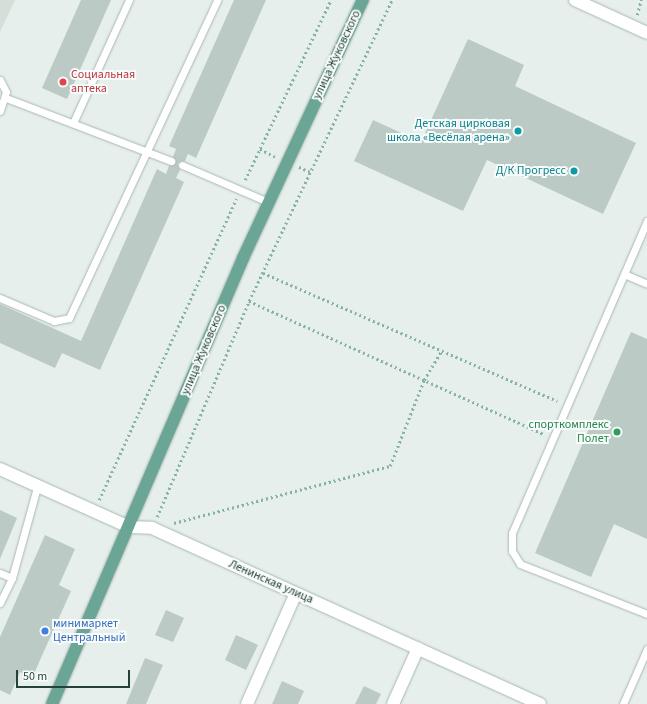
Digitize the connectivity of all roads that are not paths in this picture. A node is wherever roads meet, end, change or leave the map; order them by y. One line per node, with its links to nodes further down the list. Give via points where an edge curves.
1 (129, 0): 9 (lane)
2 (217, 0): 10 (lane)
3 (364, 0): 13 (main road, улица Жуковского)
4 (575, 0): 5 (street)
5 (647, 33)
6 (0, 80): 7 (lane)
7 (6, 98): 8 (lane); 9 (lane)
8 (0, 112)
9 (73, 124): 10 (lane)
10 (145, 150): 11 (lane); 17 (lane, via 69,318 54,321)
11 (171, 161)
12 (182, 165): 13 (lane)
13 (268, 202): 20 (main road, улица Жуковского)
14 (647, 221): 15 (lane)
15 (624, 274): 16 (lane); 25 (lane, via 512,533 512,551 520,564)
16 (647, 284)
17 (0, 298)
18 (0, 469): 19 (street, Ленинская улица)
19 (37, 486): 20 (street, Ленинская улица); 22 (lane)
20 (129, 527): 23 (street, Ленинская улица, via 152,528); 28 (main road, улица Жуковского)
21 (0, 573): 22 (lane)
22 (12, 578): 24 (lane)
23 (296, 593): 26 (street, Ленинская улица); 29 (street)
24 (0, 604)
25 (647, 614)
26 (418, 648): 30 (street); 31 (street, Ленинская улица)
27 (647, 649): 32 (lane)
28 (52, 704)
29 (247, 704)
30 (393, 704)
31 (540, 704)
32 (623, 704)

